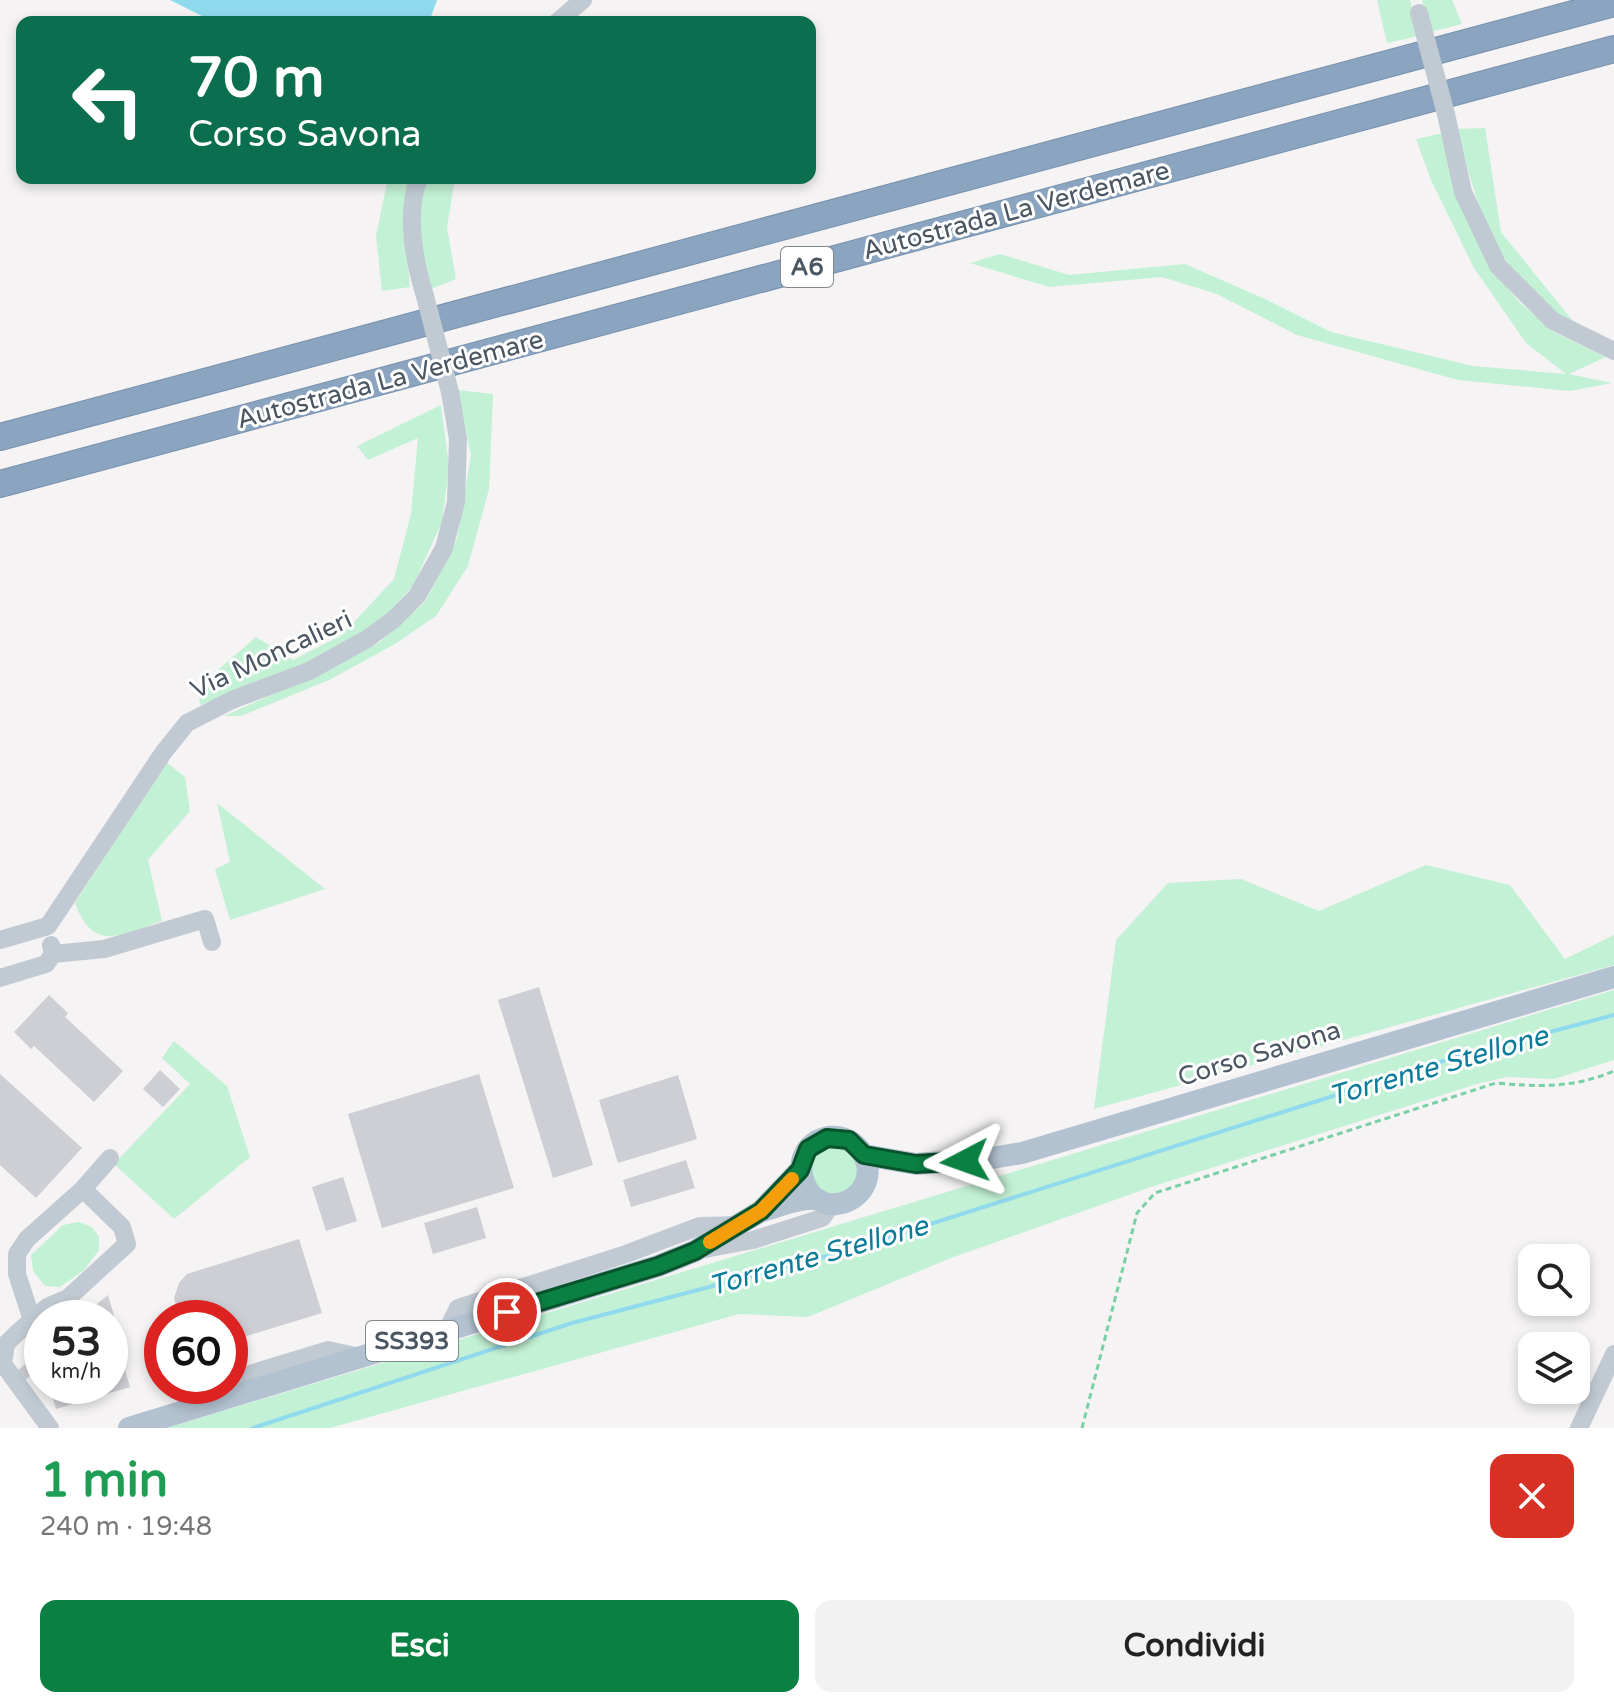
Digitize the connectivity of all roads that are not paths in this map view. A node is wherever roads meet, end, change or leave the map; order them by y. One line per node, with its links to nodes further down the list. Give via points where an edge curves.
1 (583, 0): 4 (street)
2 (1614, 3): 8 (highway, Autostrada La Verdemare / A6)
3 (1417, 6): 7 (street, bridge, via 1463,192 1498,266 1553,321)
4 (564, 16)
5 (1614, 49): 9 (highway, Autostrada La Verdemare / A6)
6 (417, 184): 10 (street, Via Moncalieri, bridge, via 413,236 418,273 458,439 456,502 444,548 417,596 393,620 309,671 187,723)
7 (1614, 351)
8 (0, 437)
9 (0, 484)
10 (48, 926): 11 (street); 13 (street)
11 (0, 940)
12 (212, 942): 13 (street, via 205,919 104,949)
13 (53, 954): 15 (street, via 46,964)
14 (1614, 977): 18 (main road, Corso Savona / SS393, via 1022,1153)
15 (0, 978)
16 (864, 1155): 18 (main road, Corso Savona / SS393); 19 (main road, Corso Savona / SS393, via 849,1140 827,1138 808,1149); 20 (main road)
17 (110, 1158): 21 (street)
18 (916, 1164): 20 (main road, Corso Savona / SS393)
19 (800, 1170): 22 (main road, via 802,1181); 23 (main road, Corso Savona / SS393)
20 (864, 1186): 22 (main road, Corso Savona / SS393, via 848,1202)
21 (83, 1189): 26 (street, via 17,1254); 27 (street, via 122,1227 127,1244)
22 (824, 1201): 23 (main road, Corso Savona / SS393); 25 (street, via 822,1218)
23 (761, 1211): 24 (main road, Corso Savona / SS393)
24 (739, 1225): 25 (main road, Corso Savona / SS393); 29 (street, via 700,1226 458,1308)
25 (695, 1251): 29 (main road, Corso Savona / SS393)
26 (25, 1300)
27 (63, 1300)
28 (24, 1327): 33 (street, via 6,1344 3,1364)
29 (447, 1330): 31 (main road, Corso Savona / SS393)
30 (1614, 1354): 39 (street)
31 (360, 1357): 32 (street, via 328,1350); 36 (main road, Corso Savona / SS393)
32 (248, 1374)
33 (24, 1393)
34 (32, 1404): 37 (street)
35 (186, 1404): 36 (street)
36 (184, 1411): 38 (main road, Corso Savona / SS393)
37 (50, 1428)
38 (129, 1428)
39 (1579, 1428)

